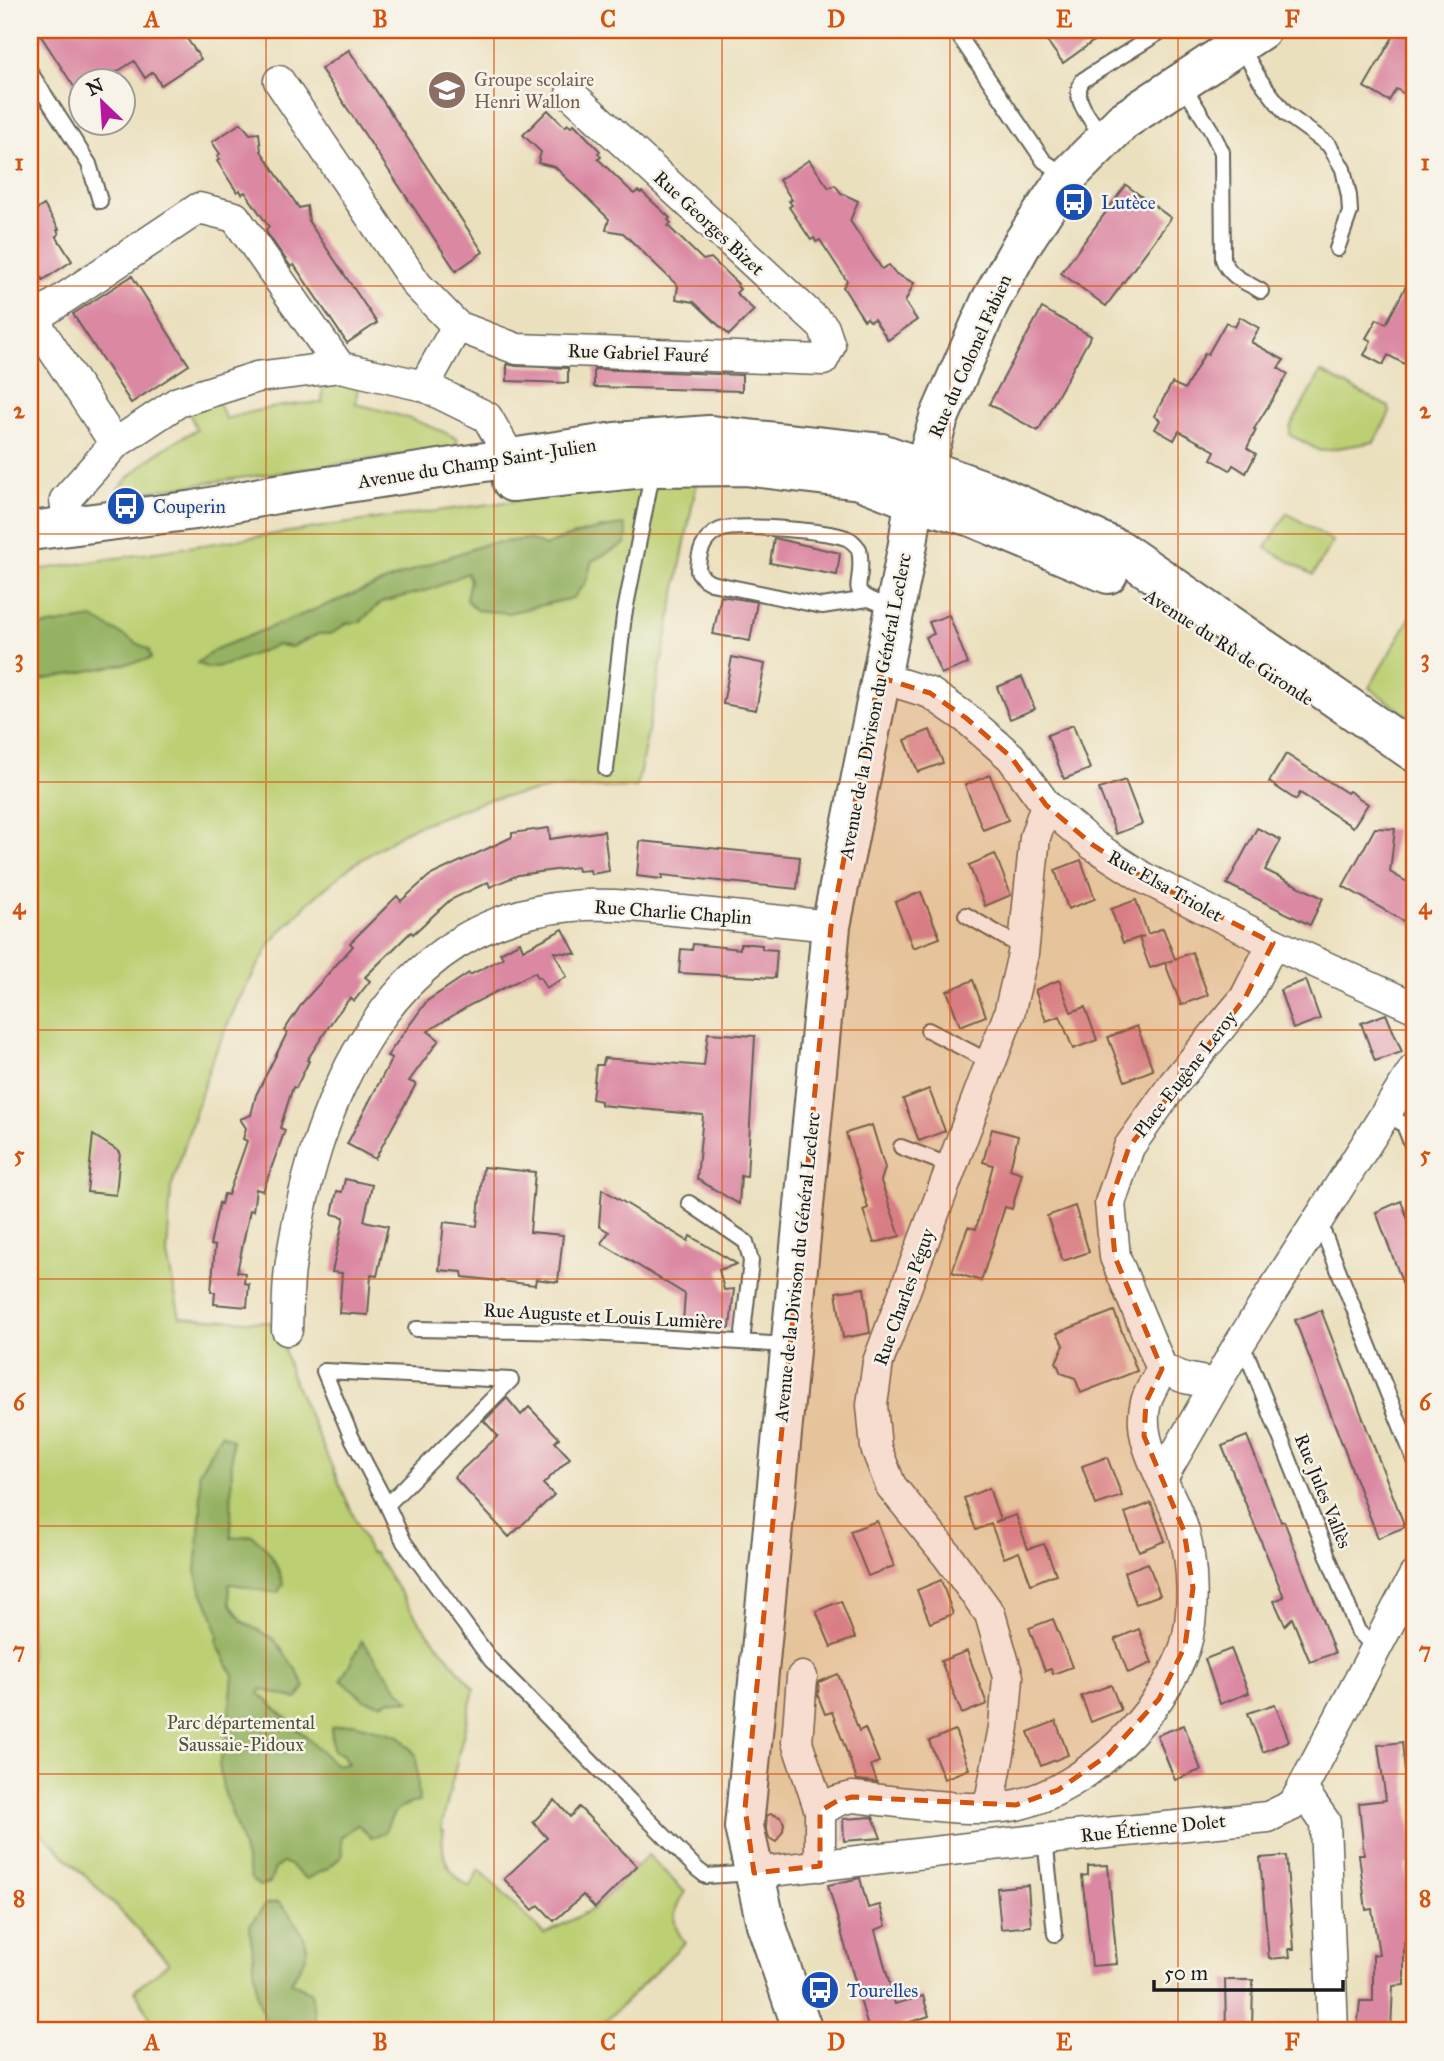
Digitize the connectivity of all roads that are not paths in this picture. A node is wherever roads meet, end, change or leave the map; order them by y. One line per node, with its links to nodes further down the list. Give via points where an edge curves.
1 (955, 30): 9 (lane, via 1044,161)
2 (1163, 30): 8 (lane, via 1079,86 1078,99)
3 (1250, 37): 6 (main road, Rue du Colonel Fabien); 11 (lane, via 1260,80 1286,114 1329,145 1343,169 1350,212)
4 (30, 72): 10 (lane, via 89,164)
5 (279, 81): 14 (street, Rue Gabriel Fauré, via 417,285)
6 (1181, 83): 8 (main road, Rue du Colonel Fabien); 12 (lane, via 1222,152 1225,265)
7 (570, 94): 15 (street, Rue Georges Bizet, via 824,328 830,346)
8 (1104, 139): 9 (main road, Rue du Colonel Fabien)
9 (1068, 176): 21 (main road, Rue du Colonel Fabien, via 990,302 939,418)
10 (100, 201)
11 (1337, 249)
12 (1261, 290)
13 (31, 318): 16 (street, via 199,208 235,217); 18 (street)
14 (457, 326): 15 (street, Rue Gabriel Fauré, via 517,349); 17 (street)
15 (823, 359)
16 (340, 367): 17 (street); 18 (street, via 257,377 178,402)
17 (424, 386): 20 (street, via 487,417)
18 (115, 444): 22 (street, via 65,500)
19 (653, 467): 20 (main road, Avenue du Champ Saint-Julien); 21 (main road, Avenue du Champ Saint-Julien, via 745,466); 29 (lane, via 624,616)
20 (501, 470): 21 (main road, Avenue du Champ Saint-Julien, via 615,442 709,435 881,453); 22 (main road, Avenue du Champ Saint-Julien, via 276,494); 24 (main road, Avenue du Champ Saint-Julien, via 351,505 324,501)
21 (919, 484): 26 (main road, Avenue de la Divison du Général Leclerc, via 908,544); 28 (main road, Avenue du Rû de Gironde, via 993,493 1120,550); 30 (main road, Avenue du Rû de Gironde, via 972,517 1137,587 1222,638)
22 (69, 526): 23 (main road, Avenue du Champ Saint-Julien); 24 (main road, via 86,536)
23 (30, 531)
24 (128, 537): 25 (main road, Avenue du Champ Saint-Julien)
25 (30, 551)
26 (880, 603): 26 (lane, via 822,606 711,583 698,571 702,547 716,533 735,527 846,538 859,549 857,584 861,593); 27 (main road, Avenue de la Divison du Général Leclerc)
27 (879, 677): 31 (street, Rue Elsa Triolet, via 930,694 966,718 1011,757); 33 (main road, Avenue de la Divison du Général Leclerc)
28 (1414, 752)
29 (606, 769)
30 (1414, 773)
31 (1046, 805): 34 (street, Rue Elsa Triolet, via 1093,845 1144,878); 35 (street, Rue Charles Péguy, via 1035,837)
32 (966, 915): 35 (lane)
33 (831, 926): 47 (street, Rue Charlie Chaplin, via 615,905 572,906 509,918 435,959 382,1012 332,1106 293,1250); 49 (main road, Avenue de la Divison du Général Leclerc)
34 (1273, 943): 36 (street, Rue Elsa Triolet); 51 (street, Place Eugène Leroy, via 1245,998 1175,1082 1129,1147 1110,1203 1115,1257)
35 (1024, 945): 38 (street, Rue Charles Péguy, via 1009,1014)
36 (1414, 1007)
37 (928, 1030): 38 (lane)
38 (990, 1062): 43 (street, Rue Charles Péguy)
39 (1414, 1069): 40 (street)
40 (1386, 1111): 42 (lane, via 1404,1125); 45 (street)
41 (901, 1147): 43 (lane)
42 (1414, 1150)
43 (951, 1167): 60 (street, Rue Charles Péguy, via 878,1362 872,1405 876,1448 891,1486 990,1614 1008,1676)
44 (689, 1203): 48 (lane, via 746,1242 751,1261)
45 (1311, 1227): 50 (street); 53 (lane, via 1324,1234)
46 (416, 1329): 48 (lane, Rue Auguste et Louis Lumière)
47 (287, 1331)
48 (742, 1342): 49 (lane, Rue Auguste et Louis Lumière)
49 (789, 1345): 64 (main road, Avenue de la Divison du Général Leclerc, via 744,1827)
50 (1236, 1349): 52 (street); 57 (lane, Rue Jules Vallès, via 1248,1357 1358,1631)
51 (1162, 1368): 52 (street); 54 (street, via 1146,1402 1144,1436)
52 (1216, 1384): 54 (street)
53 (1414, 1459)
54 (1162, 1478): 60 (street, via 1184,1531 1193,1587 1185,1646 1159,1699 1108,1755 1058,1790 1016,1805)
55 (387, 1505): 55 (lane, via 324,1371 511,1380); 64 (lane, via 404,1542 491,1660 584,1756 706,1876)
56 (1414, 1576): 57 (street, Rue Étienne Dolet)
57 (1375, 1648): 59 (street, Rue Étienne Dolet)
58 (802, 1677): 61 (street, via 797,1742)
59 (1303, 1790): 62 (street, Rue Étienne Dolet, via 1293,1805 1268,1817); 67 (street, via 1325,1822)
60 (989, 1807): 61 (street, via 852,1797)
61 (820, 1811): 63 (street)
62 (1045, 1839): 63 (street, Rue Étienne Dolet); 65 (lane)
63 (820, 1866): 64 (street, Rue Étienne Dolet)
64 (754, 1873): 66 (main road, Avenue de la Divison du Général Leclerc, via 766,1924)
65 (1055, 1934)
66 (803, 2031)
67 (1333, 2031)

